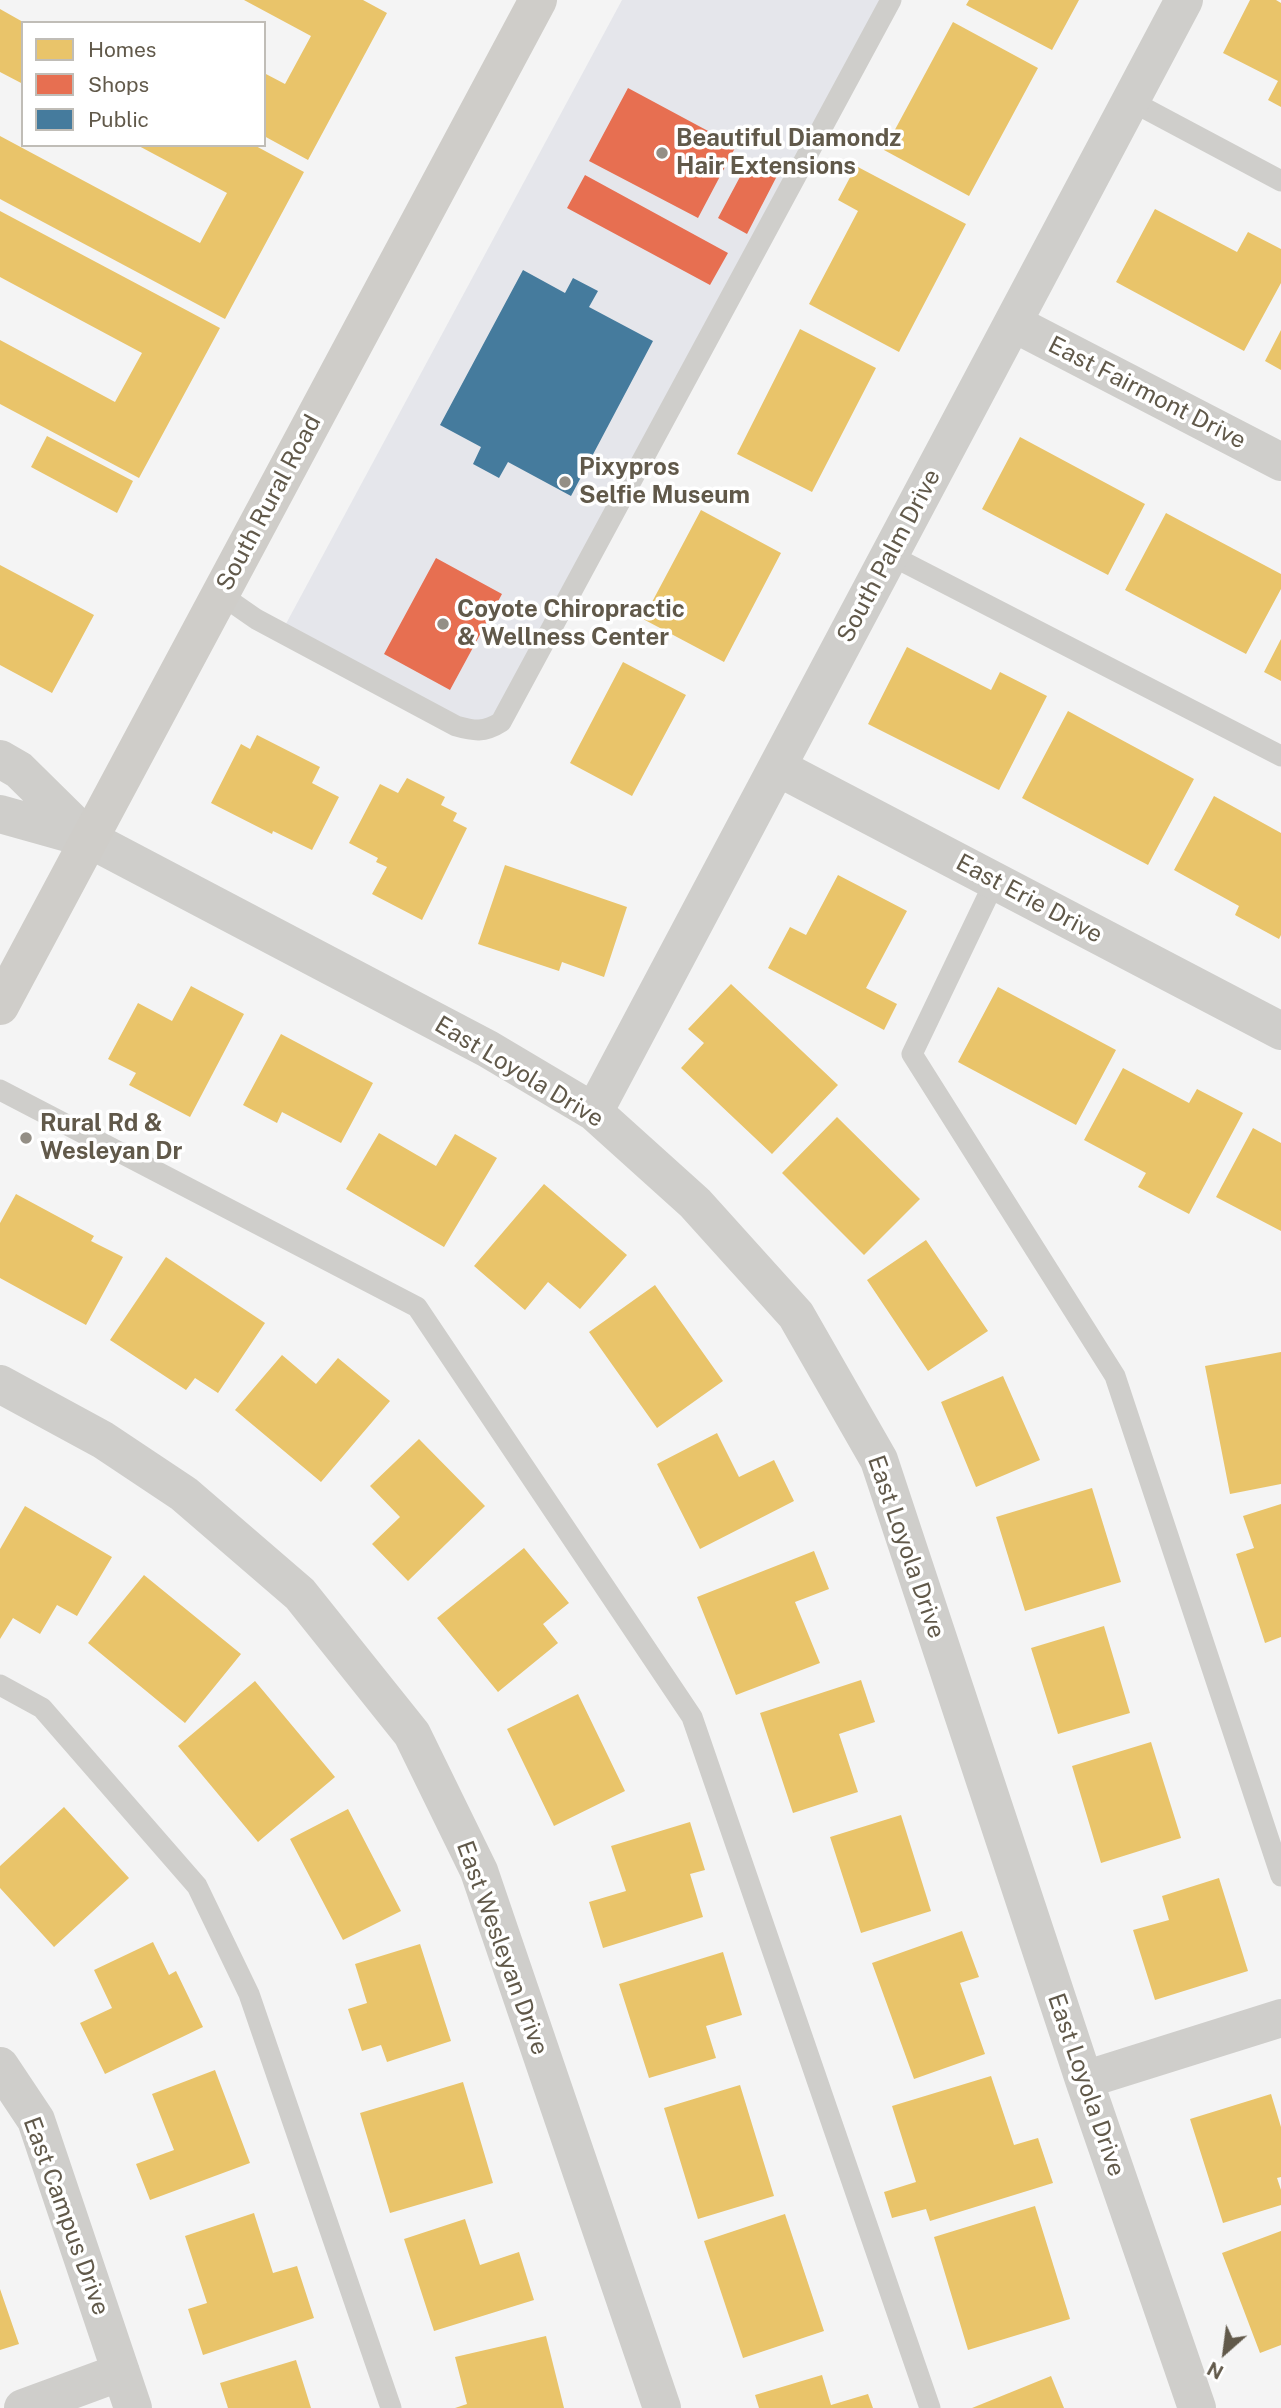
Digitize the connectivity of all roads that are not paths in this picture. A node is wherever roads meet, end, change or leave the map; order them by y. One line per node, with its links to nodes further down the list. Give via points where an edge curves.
1 (538, 0): 9 (main road, South Rural Road)
2 (891, 0): 9 (lane, via 500,722 488,730 456,726 256,619)
3 (1184, 0): 4 (street, South Palm Drive)
4 (1131, 101): 5 (lane); 6 (street, South Palm Drive)
5 (1281, 181)
6 (1013, 323): 7 (street, East Fairmont Drive); 8 (street, South Palm Drive)
7 (1281, 462)
8 (890, 555): 10 (lane); 12 (street, South Palm Drive)
9 (220, 594): 14 (main road, South Rural Road)
10 (1281, 756)
11 (0, 759): 14 (street, East Loyola Drive, via 19,770)
12 (777, 767): 15 (street, East Erie Drive); 19 (street, South Palm Drive)
13 (0, 814): 14 (street, East Loyola Drive)
14 (89, 839): 16 (main road, South Rural Road); 19 (street, East Loyola Drive, via 488,1049)
15 (995, 881): 17 (street, East Erie Drive); 22 (lane, via 912,1054 1115,1376)
16 (0, 1006)
17 (1281, 1031)
18 (0, 1090): 31 (lane, via 417,1307 692,1717)
19 (594, 1112): 25 (street, East Loyola Drive, via 695,1203 796,1315 879,1460)
20 (0, 1384): 30 (street, East Wesleyan Drive, via 103,1440 184,1494 300,1594 412,1734 479,1871)
21 (0, 1685): 29 (lane, via 43,1708 197,1886 249,1994)
22 (1281, 1876)
23 (1281, 2018): 25 (street)
24 (0, 2066): 26 (street, East Campus Drive, via 36,2120)
25 (1084, 2080): 32 (street, East Loyola Drive)
26 (121, 2372): 27 (street); 28 (street, East Campus Drive)
27 (23, 2408)
28 (133, 2408)
29 (391, 2408)
30 (662, 2408)
31 (930, 2408)
32 (1197, 2408)

